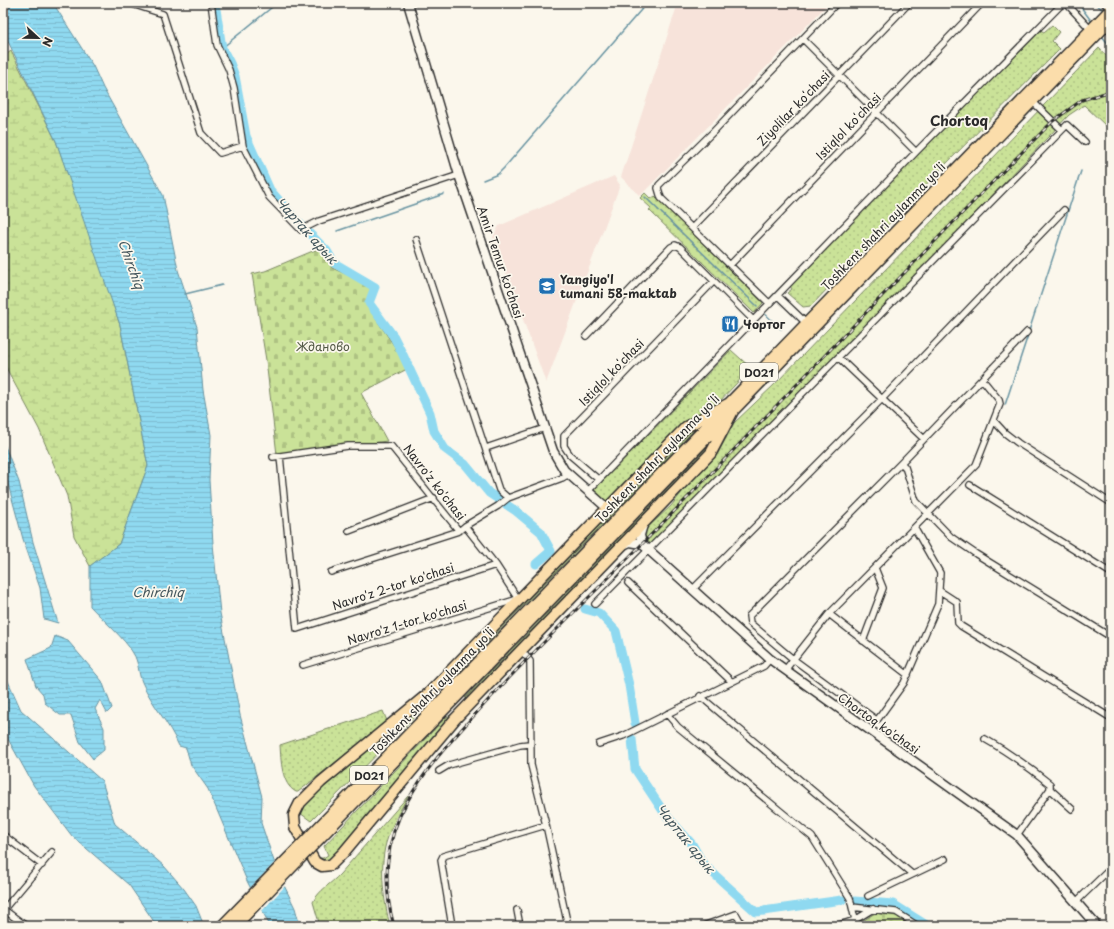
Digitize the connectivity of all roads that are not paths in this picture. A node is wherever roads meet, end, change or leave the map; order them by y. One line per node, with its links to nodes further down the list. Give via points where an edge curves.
1 (129, 3): 16 (street, via 163,14 201,133 220,153)
2 (211, 3): 16 (street, via 217,45 234,88)
3 (408, 3): 18 (street, Amir Temur ko'chasi)
4 (837, 3): 10 (street)
5 (909, 3): 11 (street, Ziyolilar koʻchasi)
6 (982, 3): 13 (street, Istiqlol koʻchasi)
7 (1065, 3): 9 (street); 17 (street)
8 (1109, 11): 9 (highway, Toshkent shahri aylanma yoʻli / D021)
9 (1094, 31): 12 (highway, Toshkent shahri aylanma yoʻli / D021); 27 (highway, Toshkent shahri aylanma yoʻli / D021)
10 (803, 39): 11 (street); 20 (street, via 659,185 659,196)
11 (839, 76): 13 (street); 20 (street, Ziyolilar koʻchasi)
12 (1033, 102): 14 (street); 27 (highway, Toshkent shahri aylanma yoʻli / D021)
13 (876, 113): 17 (street); 22 (street, Istiqlol koʻchasi)
14 (1062, 130): 15 (street, via 1067,125); 30 (street)
15 (1085, 142)
16 (243, 146): 18 (street, via 269,197 301,230 319,221)
17 (916, 152): 24 (street)
18 (459, 175): 35 (street, Amir Temur ko'chasi)
19 (1064, 210): 32 (street)
20 (692, 228): 22 (street)
21 (416, 239): 37 (street)
22 (730, 265): 25 (street)
23 (714, 281): 26 (street); 29 (street, via 675,245); 42 (street, Istiqlol koʻchasi, via 564,436 564,446 570,455)
24 (778, 296): 25 (street); 27 (street)
25 (770, 304): 26 (street)
26 (753, 320): 42 (street)
27 (810, 326): 33 (highway, Toshkent shahri aylanma yoʻli / D021)
28 (1027, 332): 31 (street)
29 (586, 336)
30 (839, 358): 32 (street); 57 (street)
31 (982, 379): 34 (street, via 999,400); 36 (street)
32 (881, 400): 36 (street); 63 (street)
33 (730, 408): 48 (highway, via 686,427); 50 (highway, via 711,454); 82 (highway, Toshkent shahri aylanma yoʻli / D021)
34 (994, 421): 47 (street, via 1018,443); 49 (street, via 976,465)
35 (544, 428): 37 (street); 41 (street, Amir Temur ko'chasi, via 556,459)
36 (924, 439): 40 (street)
37 (486, 448): 46 (street, via 499,490)
38 (280, 456): 39 (street, Navro'z ko'chasi); 45 (street, Navro'z ko'chasi, via 348,446 389,445); 58 (street, Navro'z 2-tor ko'chasi, via 297,629)
39 (273, 457)
40 (901, 463): 49 (street, via 905,467 916,501); 72 (street, via 750,614 750,623)
41 (569, 474): 44 (street, Amir Temur ko'chasi); 46 (street)
42 (599, 480): 44 (street)
43 (970, 485): 61 (street)
44 (588, 491): 48 (street, Amir Temur ko'chasi)
45 (434, 498): 53 (street, Navro'z ko'chasi); 54 (street)
46 (507, 498): 51 (street)
47 (1111, 503)
48 (607, 508): 65 (highway)
49 (929, 515): 52 (street); 68 (street, via 963,546)
50 (644, 523): 55 (street, via 640,531); 56 (highway)
51 (465, 526): 53 (street, Navro'z ko'chasi); 58 (street, Navro'z ko'chasi)
52 (915, 529): 59 (street); 64 (street, via 940,573)
53 (459, 530): 60 (street)
54 (349, 531)
55 (642, 544): 56 (street, via 630,542); 57 (street, Chortoq ko'chasi)
56 (622, 546): 70 (highway)
57 (649, 550): 63 (street, Chortoq ko'chasi); 66 (street)
58 (496, 565): 65 (street, Navro'z ko'chasi)
59 (875, 568): 67 (street); 69 (street, via 883,588)
60 (330, 572)
61 (1111, 573)
62 (628, 583): 77 (street)
63 (692, 590): 71 (street, Chortoq ko'chasi)
64 (940, 591): 76 (street, via 929,628); 81 (street, via 957,602 958,623 961,626)
65 (518, 599): 73 (street, Navro'z 1-tor ko'chasi); 74 (highway)
66 (594, 604)
67 (829, 614): 69 (street); 72 (street)
68 (1111, 637)
69 (863, 641): 76 (street)
70 (521, 650): 78 (highway); 84 (street, via 530,661)
71 (770, 659): 75 (street, Chortoq ko'chasi); 77 (street, via 764,666)
72 (794, 659): 75 (street); 76 (street, via 875,719)
73 (303, 665)
74 (454, 666): 78 (highway, via 422,699 322,782 298,806 294,815 295,827 315,862 322,866 333,864); 82 (highway)
75 (785, 670): 91 (street, Chortoq ko'chasi)
76 (908, 675)
77 (732, 682): 79 (street)
78 (480, 692): 82 (highway)
79 (700, 696): 80 (street); 97 (street)
80 (667, 714): 85 (street, via 623,736); 100 (street, via 678,727 812,837 850,898)
81 (1111, 718)
82 (428, 719): 92 (highway, Toshkent shahri aylanma yoʻli / D021)
83 (985, 739): 87 (street, via 1029,766 1050,784)
84 (529, 744): 86 (street, via 449,765); 89 (street, via 531,765)
85 (599, 744)
86 (439, 771)
87 (1050, 789): 88 (street); 91 (street)
88 (1072, 809)
89 (546, 825): 108 (street, via 442,856); 110 (street)
90 (3, 835): 95 (street)
91 (1017, 835): 99 (street, Chortoq ko'chasi)
92 (316, 836): 106 (highway, Toshkent shahri aylanma yoʻli / D021, bridge); 107 (highway, Toshkent shahri aylanma yoʻli / D021, bridge)
93 (52, 852): 95 (street)
94 (945, 859): 97 (street)
95 (42, 864): 101 (street)
96 (1111, 868): 99 (street)
97 (912, 874): 98 (street)
98 (868, 896)
99 (1076, 902): 115 (street, Chortoq ko'chasi)
100 (852, 907): 102 (street); 104 (street)
101 (3, 909): 105 (street)
102 (874, 909): 104 (street); 114 (street, via 896,912)
103 (517, 910): 109 (street)
104 (855, 920): 113 (street)
105 (26, 926)
106 (222, 926)
107 (235, 926)
108 (452, 926)
109 (520, 926)
110 (568, 926)
111 (703, 926): 112 (street, via 736,914)
112 (742, 926)
113 (836, 926)
114 (918, 926)
115 (1097, 926)

